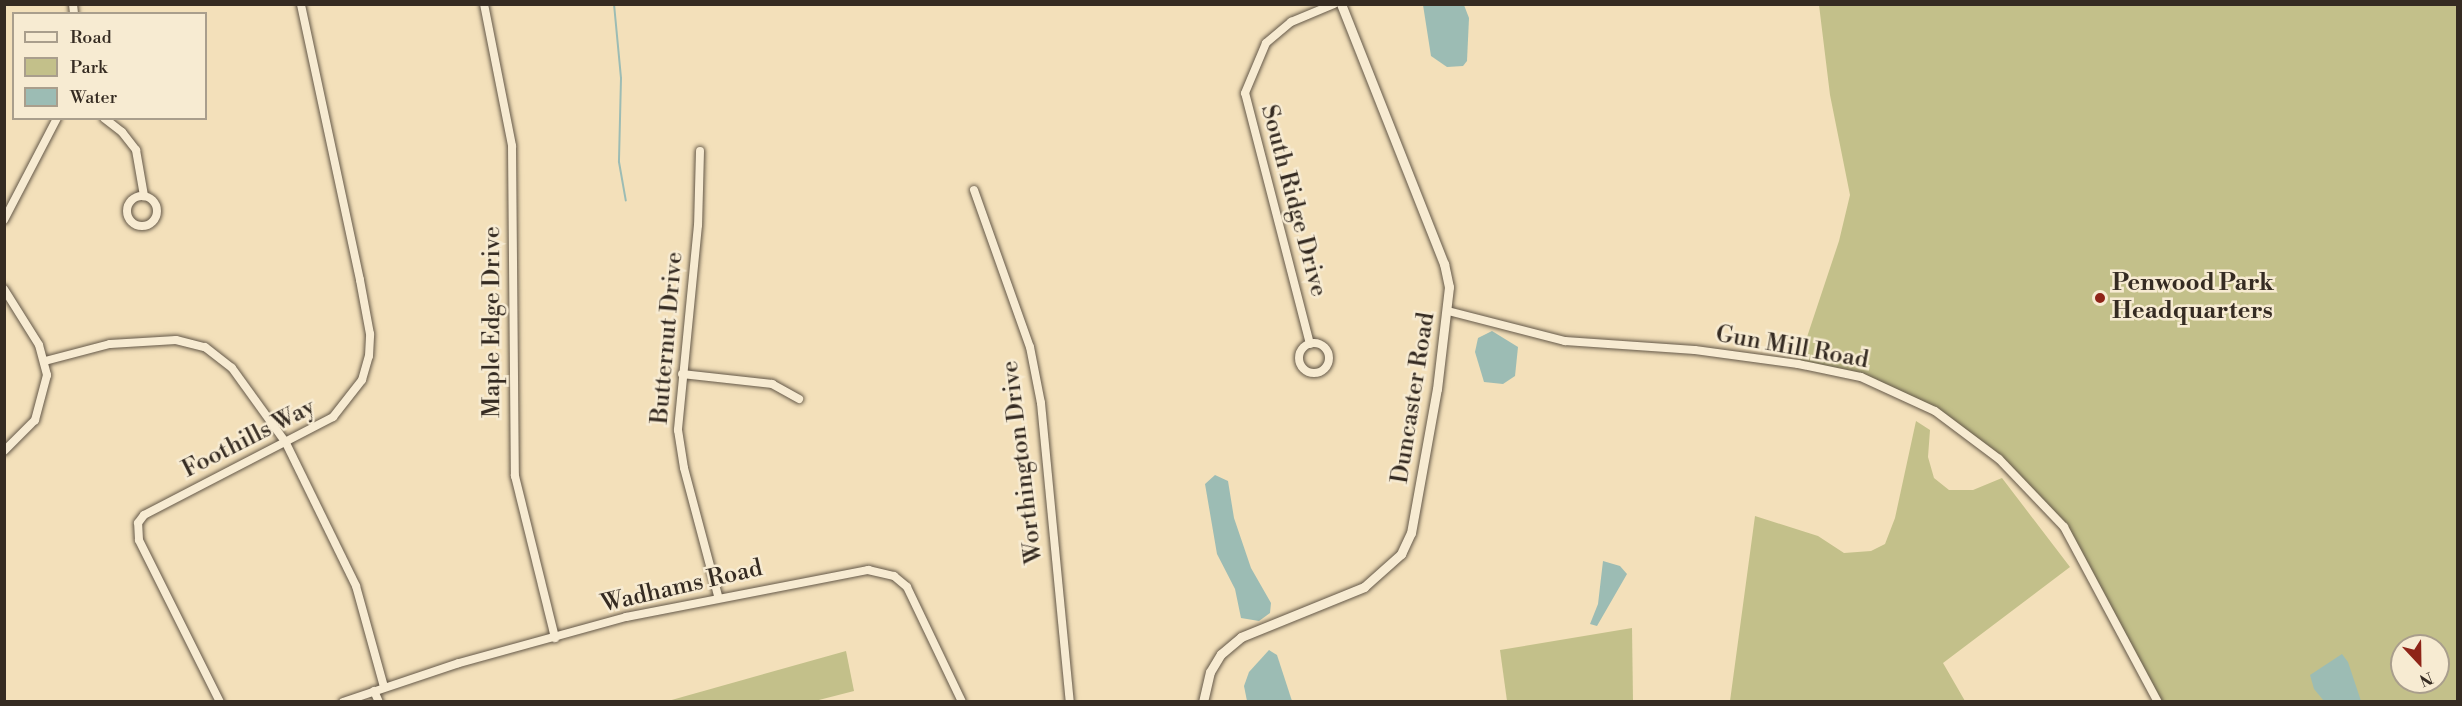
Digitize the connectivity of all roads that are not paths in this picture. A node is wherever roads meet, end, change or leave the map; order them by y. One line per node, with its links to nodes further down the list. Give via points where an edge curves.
1 (301, 4): 17 (street, Foothills Way, via 370,334 366,368 346,405 324,424)
2 (484, 4): 20 (street, Maple Edge Drive, via 512,146 515,476)
3 (1334, 4): 13 (street, South Ridge Drive, via 1291,22 1266,43 1245,93)
4 (1341, 4): 12 (street, Duncaster Road, via 1444,264 1449,287)
5 (56, 120): 10 (street)
6 (107, 120): 9 (street, via 136,150)
7 (700, 151): 15 (street, Butternut Drive, via 698,225)
8 (974, 190): 27 (street, Worthington Drive, via 1030,347 1041,403)
9 (144, 196)
10 (4, 220)
11 (4, 289): 14 (street)
12 (1448, 311): 28 (street, Duncaster Road, via 1411,533 1401,554 1364,587 1241,637 1221,654 1210,672); 29 (street, Gun Mill Road, via 1565,341 1695,350 1862,377 1935,411 1999,459 2064,527)
13 (1310, 344)
14 (45, 361): 17 (street, via 121,343 192,342 219,355 232,368); 18 (street, via 42,406 25,433)
15 (682, 374): 16 (street, via 772,384); 19 (street, Butternut Drive, via 680,445)
16 (799, 399)
17 (286, 443): 21 (street, via 364,605); 23 (street, Foothills Way, via 144,514 138,523 139,540)
18 (4, 451)
19 (718, 597): 20 (street, Wadhams Road); 26 (street, Wadhams Road, via 868,570 894,576 911,595)
20 (555, 638): 21 (street, Wadhams Road)
21 (384, 687): 22 (street, Wadhams Road)
22 (374, 691): 24 (street, Wadhams Road); 25 (street)
23 (220, 702)
24 (344, 702)
25 (379, 702)
26 (962, 702)
27 (1070, 702)
28 (1203, 702)
29 (2158, 702)

